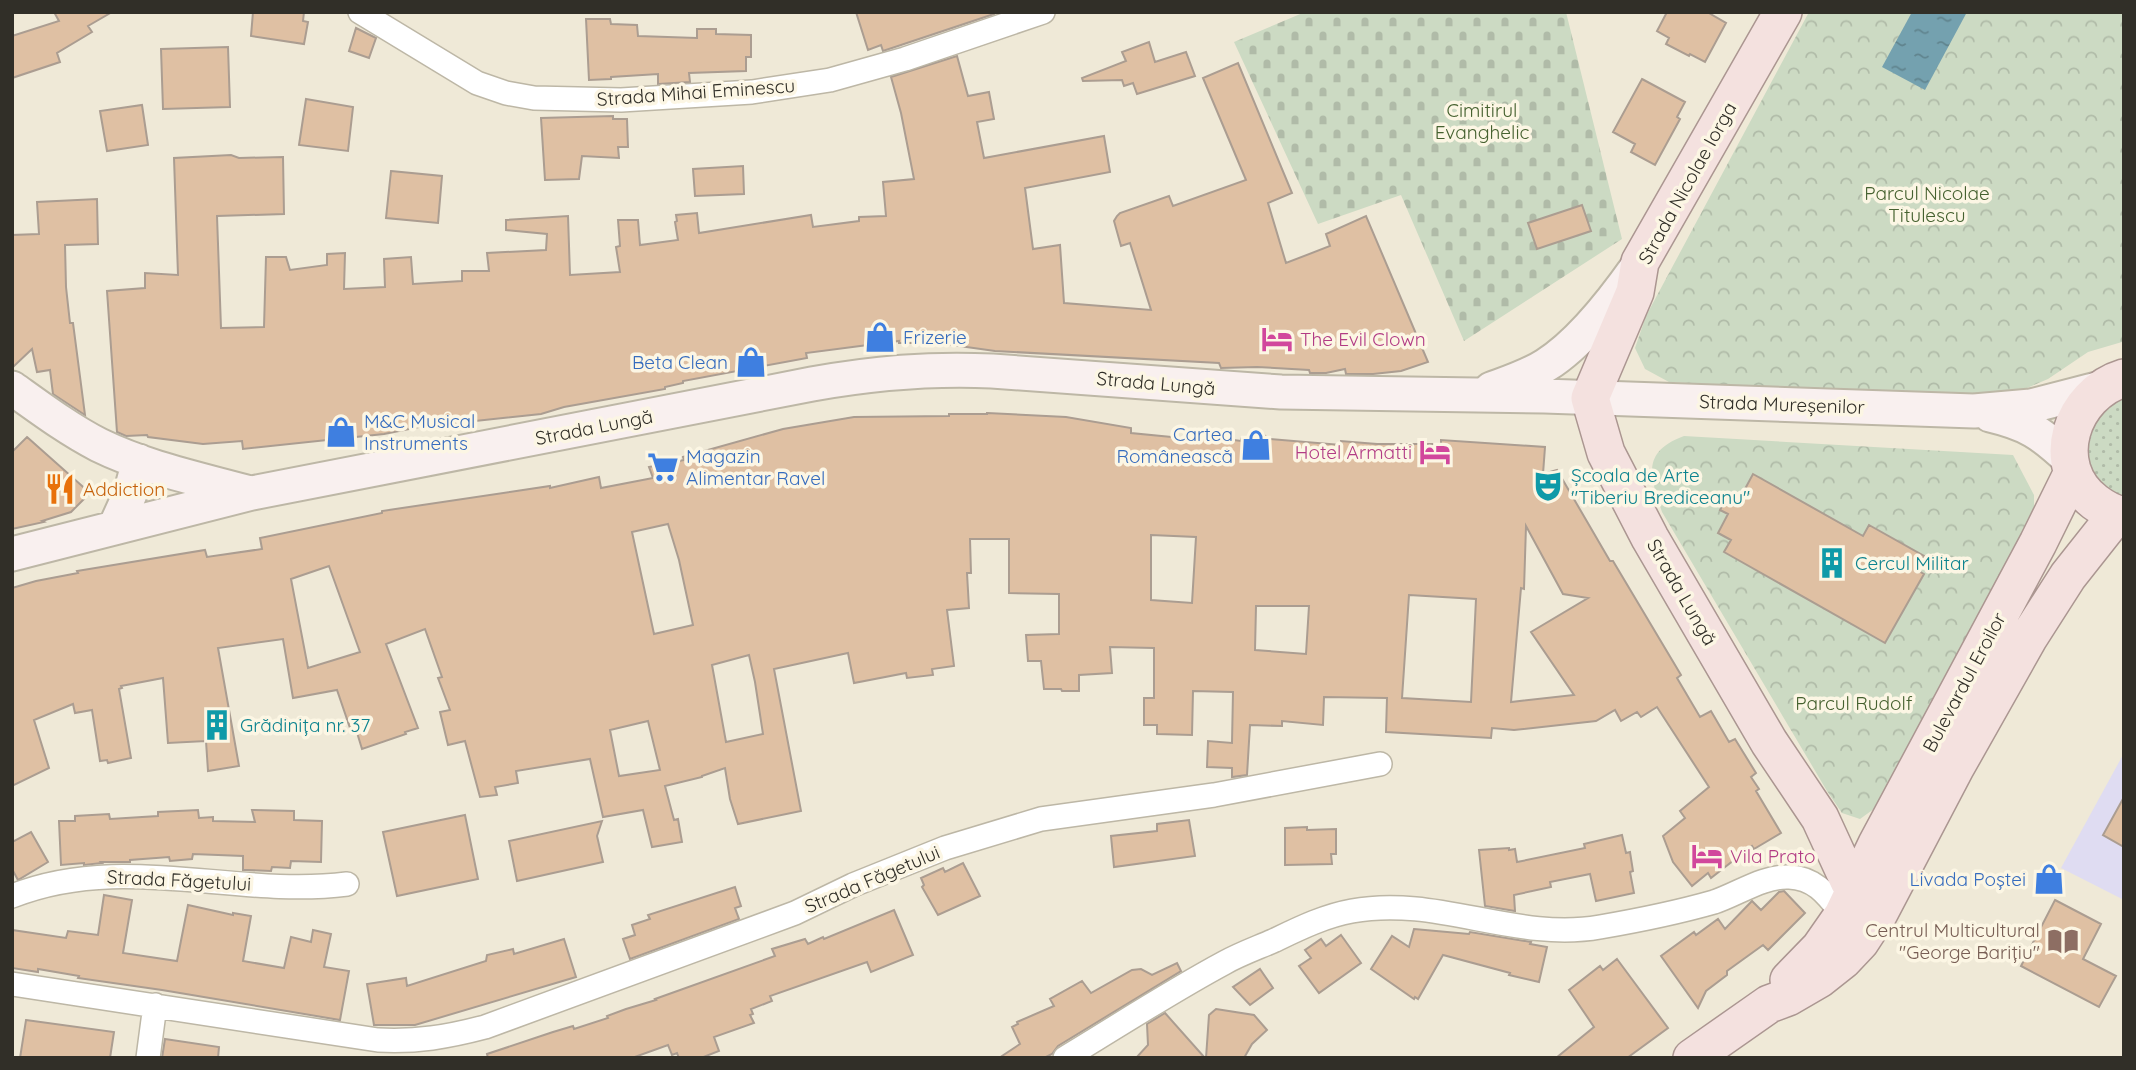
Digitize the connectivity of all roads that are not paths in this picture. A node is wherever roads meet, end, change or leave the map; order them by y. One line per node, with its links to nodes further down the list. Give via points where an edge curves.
1 (360, 12): 2 (street, Strada Mihai Eminescu, via 477,83 506,93 621,100 752,92 830,80)
2 (1043, 12)
3 (1783, 12): 4 (main road, Strada Nicolae Iorga)
4 (1640, 262): 7 (main road, via 1598,318 1547,365); 8 (main road, Strada Nicolae Iorga, via 1635,292)
5 (2112, 383): 9 (main road, Strada Mureșenilor, via 2031,406); 11 (main road, Bulevardul Eroilor, via 2086,402 2075,419)
6 (12, 388): 10 (main road, Strada Lungă, via 98,444)
7 (1477, 395): 8 (main road, Strada Lungă); 12 (main road, Strada Lungă, via 1280,392 992,371 915,370 813,384)
8 (1591, 398): 9 (main road, Strada Mureșenilor); 17 (main road, Strada Lungă, via 1606,453 1650,538 1769,742)
9 (1974, 411): 11 (main road, Strada Mureșenilor, via 2017,421 2049,440)
10 (139, 461): 12 (main road, Strada Lungă); 14 (main road)
11 (2071, 467): 13 (main road, via 2088,496); 18 (main road, Bulevardul Eroilor)
12 (252, 493): 14 (main road, Strada Lungă)
13 (2120, 515): 18 (main road, Bulevardul Eroilor, via 2068,576 1955,768)
14 (115, 527): 15 (main road, Strada Lungă)
15 (12, 554)
16 (1380, 764): 24 (street, Strada Făgetului, via 1214,796 1041,819 945,848 795,912 485,1027)
17 (1820, 818): 18 (main road, Strada Lungă, via 1856,836); 21 (main road, Strada Lungă)
18 (1895, 846): 21 (main road, Bulevardul Eroilor)
19 (347, 884): 20 (street, Strada Făgetului, via 284,886 142,875 92,876)
20 (12, 896)
21 (1859, 906): 26 (street, via 1790,877 1766,881 1713,902 1598,928 1561,931 1431,909 1352,911 1314,922 1225,962); 27 (main road, Bulevardul Eroilor, via 1860,942 1843,960)
22 (12, 984): 23 (street, Strada Făgetului)
23 (155, 1005): 24 (street, Strada Făgetului); 25 (street)
24 (378, 1049)
25 (148, 1058)
26 (1065, 1058)
27 (1692, 1058)

